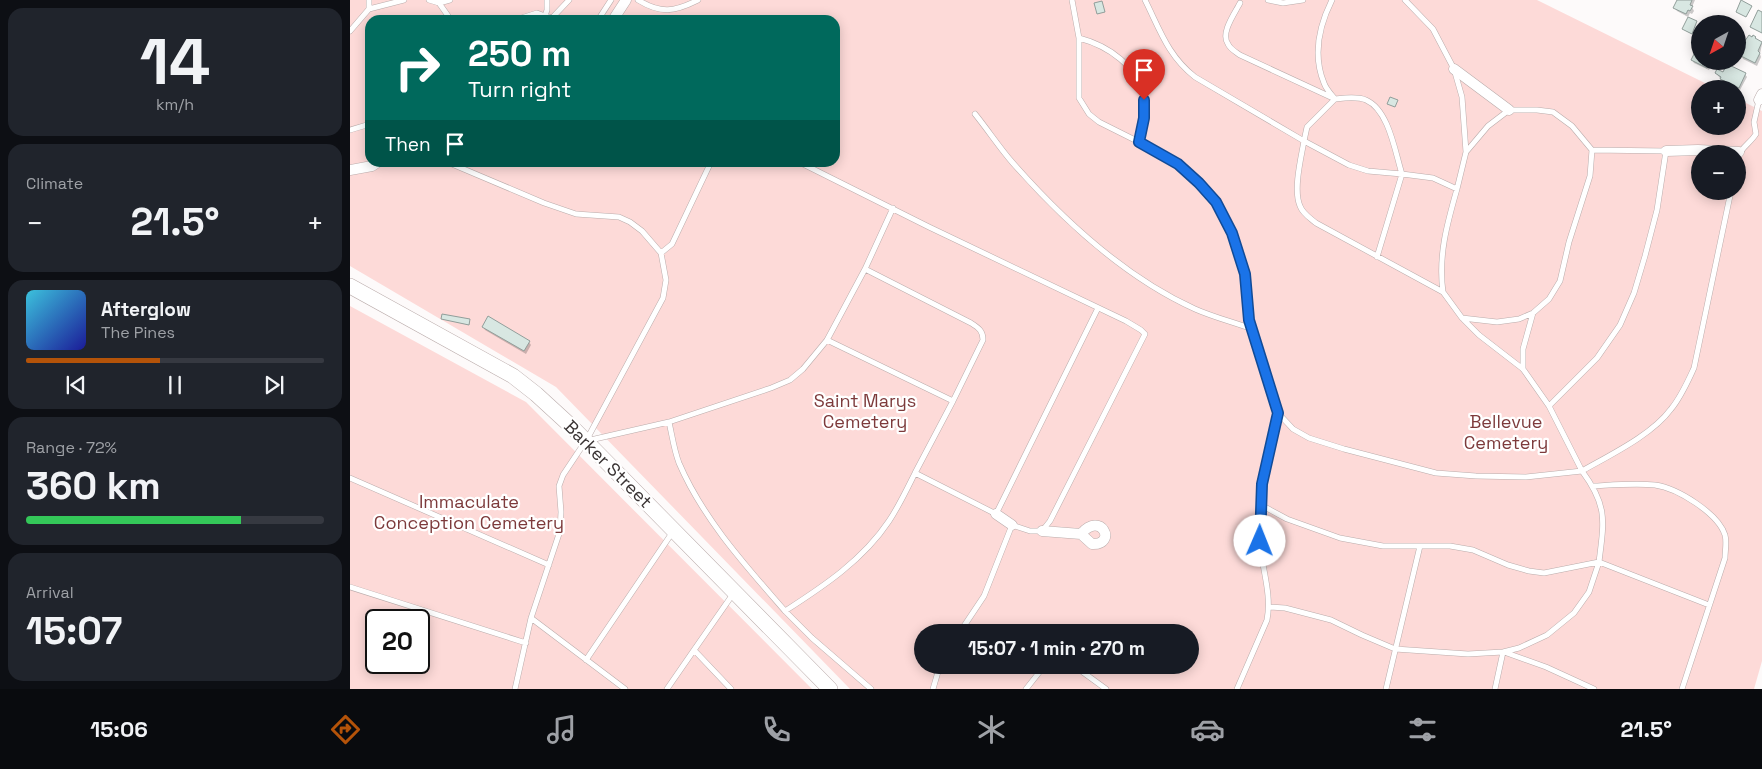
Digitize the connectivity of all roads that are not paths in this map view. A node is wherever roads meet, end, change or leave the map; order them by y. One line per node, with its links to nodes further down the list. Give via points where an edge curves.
1 (369, 0): 19 (lane)
2 (404, 0): 19 (lane)
3 (429, 0): 17 (lane)
4 (450, 0): 17 (lane)
5 (547, 0): 21 (lane)
6 (569, 0): 22 (lane)
7 (611, 0): 23 (lane)
8 (626, 0): 24 (street)
9 (638, 0): 10 (lane, via 666,11)
10 (698, 0)
11 (1072, 0): 26 (lane)
12 (1145, 0): 34 (lane, via 1172,55 1183,68)
13 (1268, 0): 14 (lane, via 1283,3)
14 (1302, 0)
15 (1332, 0): 29 (lane, via 1318,42 1324,85)
16 (1405, 0): 27 (lane, via 1433,29)
17 (440, 2): 20 (lane)
18 (1240, 3): 29 (lane, via 1227,28 1229,46 1240,55)
19 (368, 9): 25 (lane)
20 (448, 15)
21 (546, 15)
22 (555, 15)
23 (601, 15)
24 (616, 15)
25 (350, 31)
26 (1079, 38): 35 (lane, via 1079,98 1088,114); 35 (lane, via 1096,42 1115,54 1140,85 1144,118)
27 (1454, 69): 30 (street); 39 (lane, via 1462,97)
28 (1760, 97): 36 (lane, via 1754,122 1756,134)
29 (1335, 99): 34 (lane, via 1307,127); 46 (lane, via 1365,99 1376,107 1384,118)
30 (1509, 110): 37 (lane, via 1553,112 1572,126); 39 (lane, via 1488,126)
31 (976, 114): 58 (lane, via 1012,162 1086,236 1117,262 1195,309)
32 (365, 126): 33 (lane)
33 (350, 130)
34 (1304, 141): 46 (lane, via 1349,165 1368,171); 51 (lane, via 1298,190 1300,206 1316,223)
35 (1139, 142): 58 (lane, via 1178,164 1216,202 1232,233 1245,274)
36 (1746, 147)
37 (1592, 150): 38 (lane); 56 (lane, via 1590,176 1560,281 1549,298)
38 (1666, 151): 40 (street); 62 (lane, via 1657,210 1645,256 1620,325 1597,358)
39 (1466, 152): 47 (lane)
40 (1691, 153)
41 (366, 167): 45 (street)
42 (459, 167): 50 (lane, via 576,214 630,222)
43 (709, 167): 50 (lane, via 672,244)
44 (809, 167): 49 (lane)
45 (350, 170)
46 (1402, 174): 47 (lane, via 1434,178); 51 (lane)
47 (1457, 189): 54 (lane, via 1443,244 1440,273)
48 (1729, 200): 66 (lane, via 1694,368 1683,393 1656,425)
49 (892, 208): 52 (lane); 55 (lane)
50 (661, 253): 65 (lane, via 666,280 663,298)
51 (1377, 257): 54 (lane)
52 (865, 268): 59 (lane); 61 (lane, via 971,323 983,333 983,340)
53 (350, 286): 65 (main road, Barker Street, via 513,376)
54 (1443, 292): 57 (lane)
55 (1098, 308): 71 (lane); 74 (lane, via 1145,334 1064,495)
56 (1533, 313): 57 (lane, via 1497,322); 60 (lane, via 1523,349)
57 (1462, 318): 60 (lane)
58 (1252, 329): 63 (lane)
59 (827, 340): 61 (lane); 64 (lane, via 790,380)
60 (1523, 369): 62 (lane)
61 (953, 402): 67 (lane)
62 (1549, 406): 66 (lane)
63 (1278, 413): 66 (lane, via 1293,429 1309,438 1436,472 1526,477); 70 (lane)
64 (669, 422): 65 (lane); 83 (lane, via 679,462 705,510 744,564)
65 (586, 441): 73 (main road, Barker Street); 78 (lane, via 559,486 560,531)
66 (1582, 471): 69 (lane)
67 (915, 473): 71 (lane); 83 (lane, via 889,521 864,551 829,583)
68 (350, 478): 78 (lane)
69 (1593, 486): 77 (lane, via 1602,506 1604,523); 81 (lane, via 1656,485 1681,493 1719,524 1725,536 1725,558)
70 (1261, 506): 76 (lane, via 1340,538 1383,546); 82 (lane, via 1260,541)
71 (996, 514): 72 (street)
72 (1012, 525): 74 (lane); 85 (lane, via 984,596)
73 (674, 530): 80 (main road, Barker Street); 90 (lane)
74 (1042, 531): 75 (street)
75 (1081, 534)
76 (1420, 546): 77 (lane, via 1473,550 1508,565 1544,573); 87 (lane)
77 (1599, 562): 81 (lane); 89 (lane, via 1589,592 1574,613 1546,636)
78 (550, 565): 84 (lane)
79 (350, 587): 86 (lane)
80 (734, 591): 88 (lane); 99 (main road, Barker Street)
81 (1709, 605): 109 (lane)
82 (1269, 607): 87 (lane, via 1331,620); 104 (lane, via 1264,627)
83 (785, 611): 100 (lane)
84 (531, 618): 86 (lane); 90 (lane)
85 (965, 624)
86 (526, 643): 95 (lane)
87 (1395, 648): 89 (lane, via 1468,654); 105 (lane)
88 (694, 650): 97 (lane); 98 (lane)
89 (1503, 652): 94 (lane, via 1546,667); 106 (lane)
90 (586, 660): 96 (lane)
91 (937, 674): 101 (lane)
92 (1038, 674): 102 (lane)
93 (1085, 674): 103 (lane)
94 (1578, 683): 107 (lane); 108 (lane)
95 (515, 689)
96 (625, 689)
97 (667, 689)
98 (731, 689)
99 (830, 689)
100 (871, 689)
101 (932, 689)
102 (1026, 689)
103 (1106, 689)
104 (1237, 689)
105 (1386, 689)
106 (1495, 689)
107 (1576, 689)
108 (1594, 689)
109 (1682, 689)

